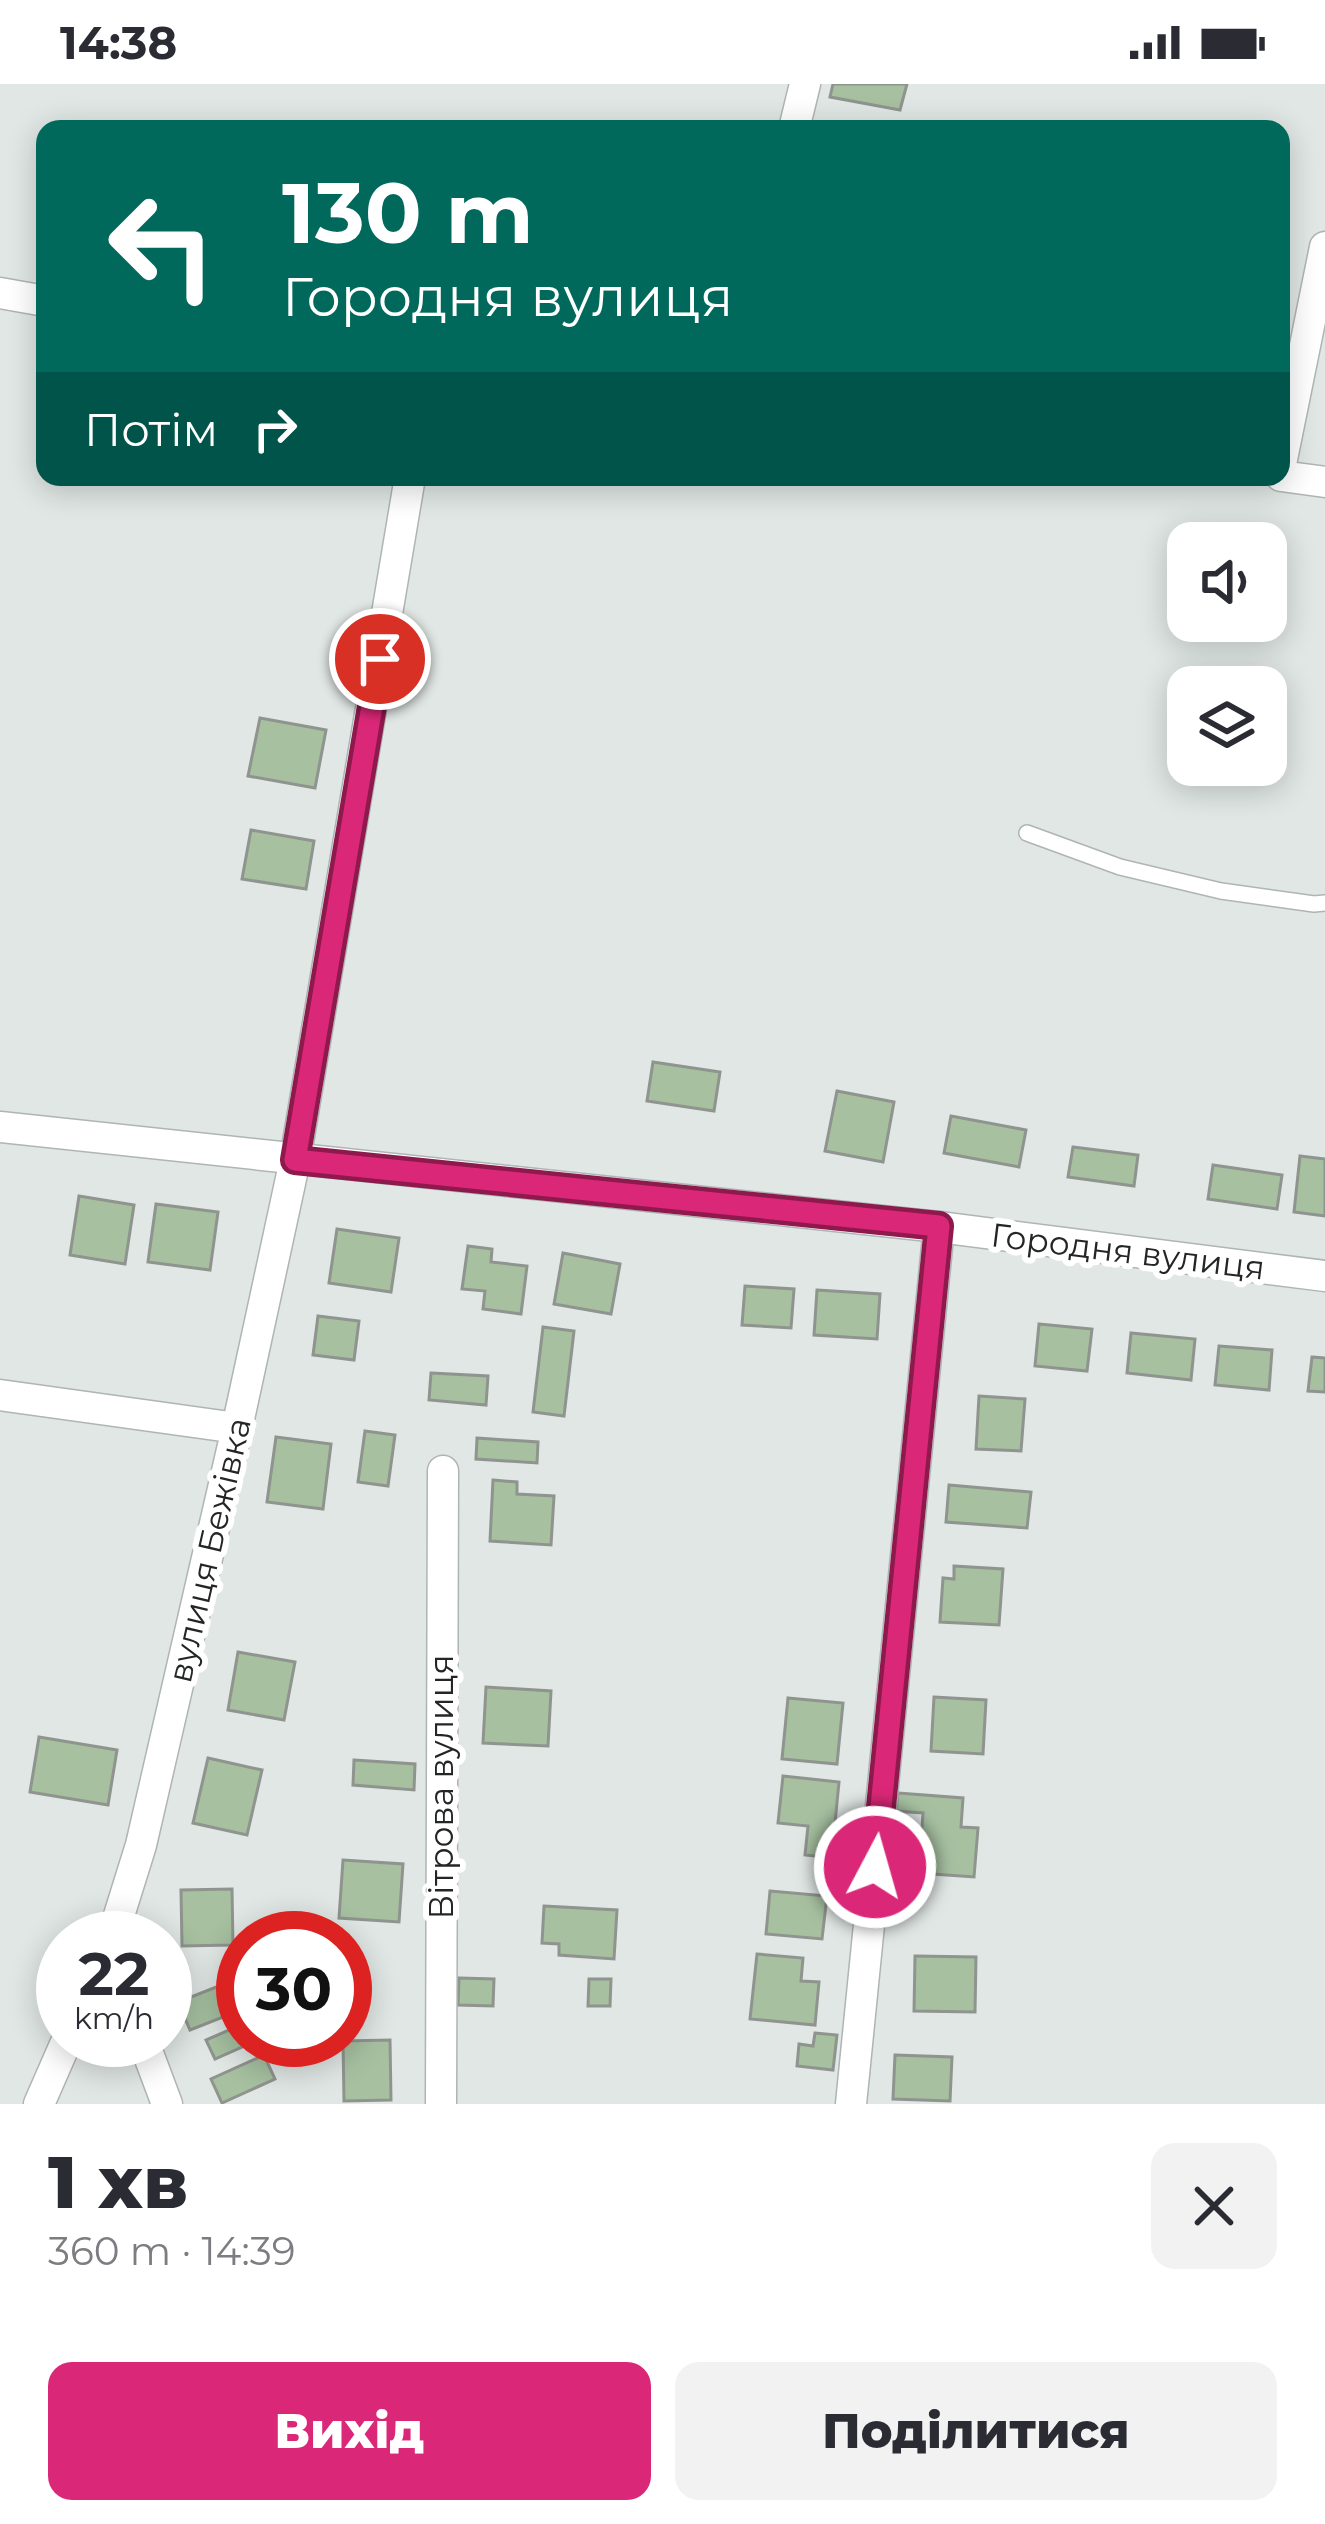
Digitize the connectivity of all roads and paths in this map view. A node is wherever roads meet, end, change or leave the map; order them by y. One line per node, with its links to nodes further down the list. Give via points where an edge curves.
1 (805, 84): 2 (street)
2 (796, 120)
3 (1325, 247): 6 (street)
4 (0, 293): 5 (street)
5 (36, 299)
6 (1290, 420)
7 (1290, 477): 8 (street)
8 (1325, 482)
9 (408, 486): 13 (street, вулиця Бежівка)
10 (1027, 832): 11 (lane, via 1140,872)
11 (1325, 903)
12 (0, 1127): 13 (street, Городня вулиця)
13 (295, 1160): 14 (street, Городня вулиця); 17 (street, вулиця Бежівка)
14 (939, 1226): 15 (street, Городня вулиця); 25 (street)
15 (1325, 1276)
16 (0, 1395): 17 (street)
17 (237, 1429): 19 (street, вулиця Бежівка)
18 (443, 1471): 24 (street, Вітрова вулиця)
19 (121, 1911)
20 (55, 2067): 22 (street)
21 (153, 2067): 23 (street)
22 (39, 2104)
23 (167, 2104)
24 (441, 2104)
25 (851, 2104)

